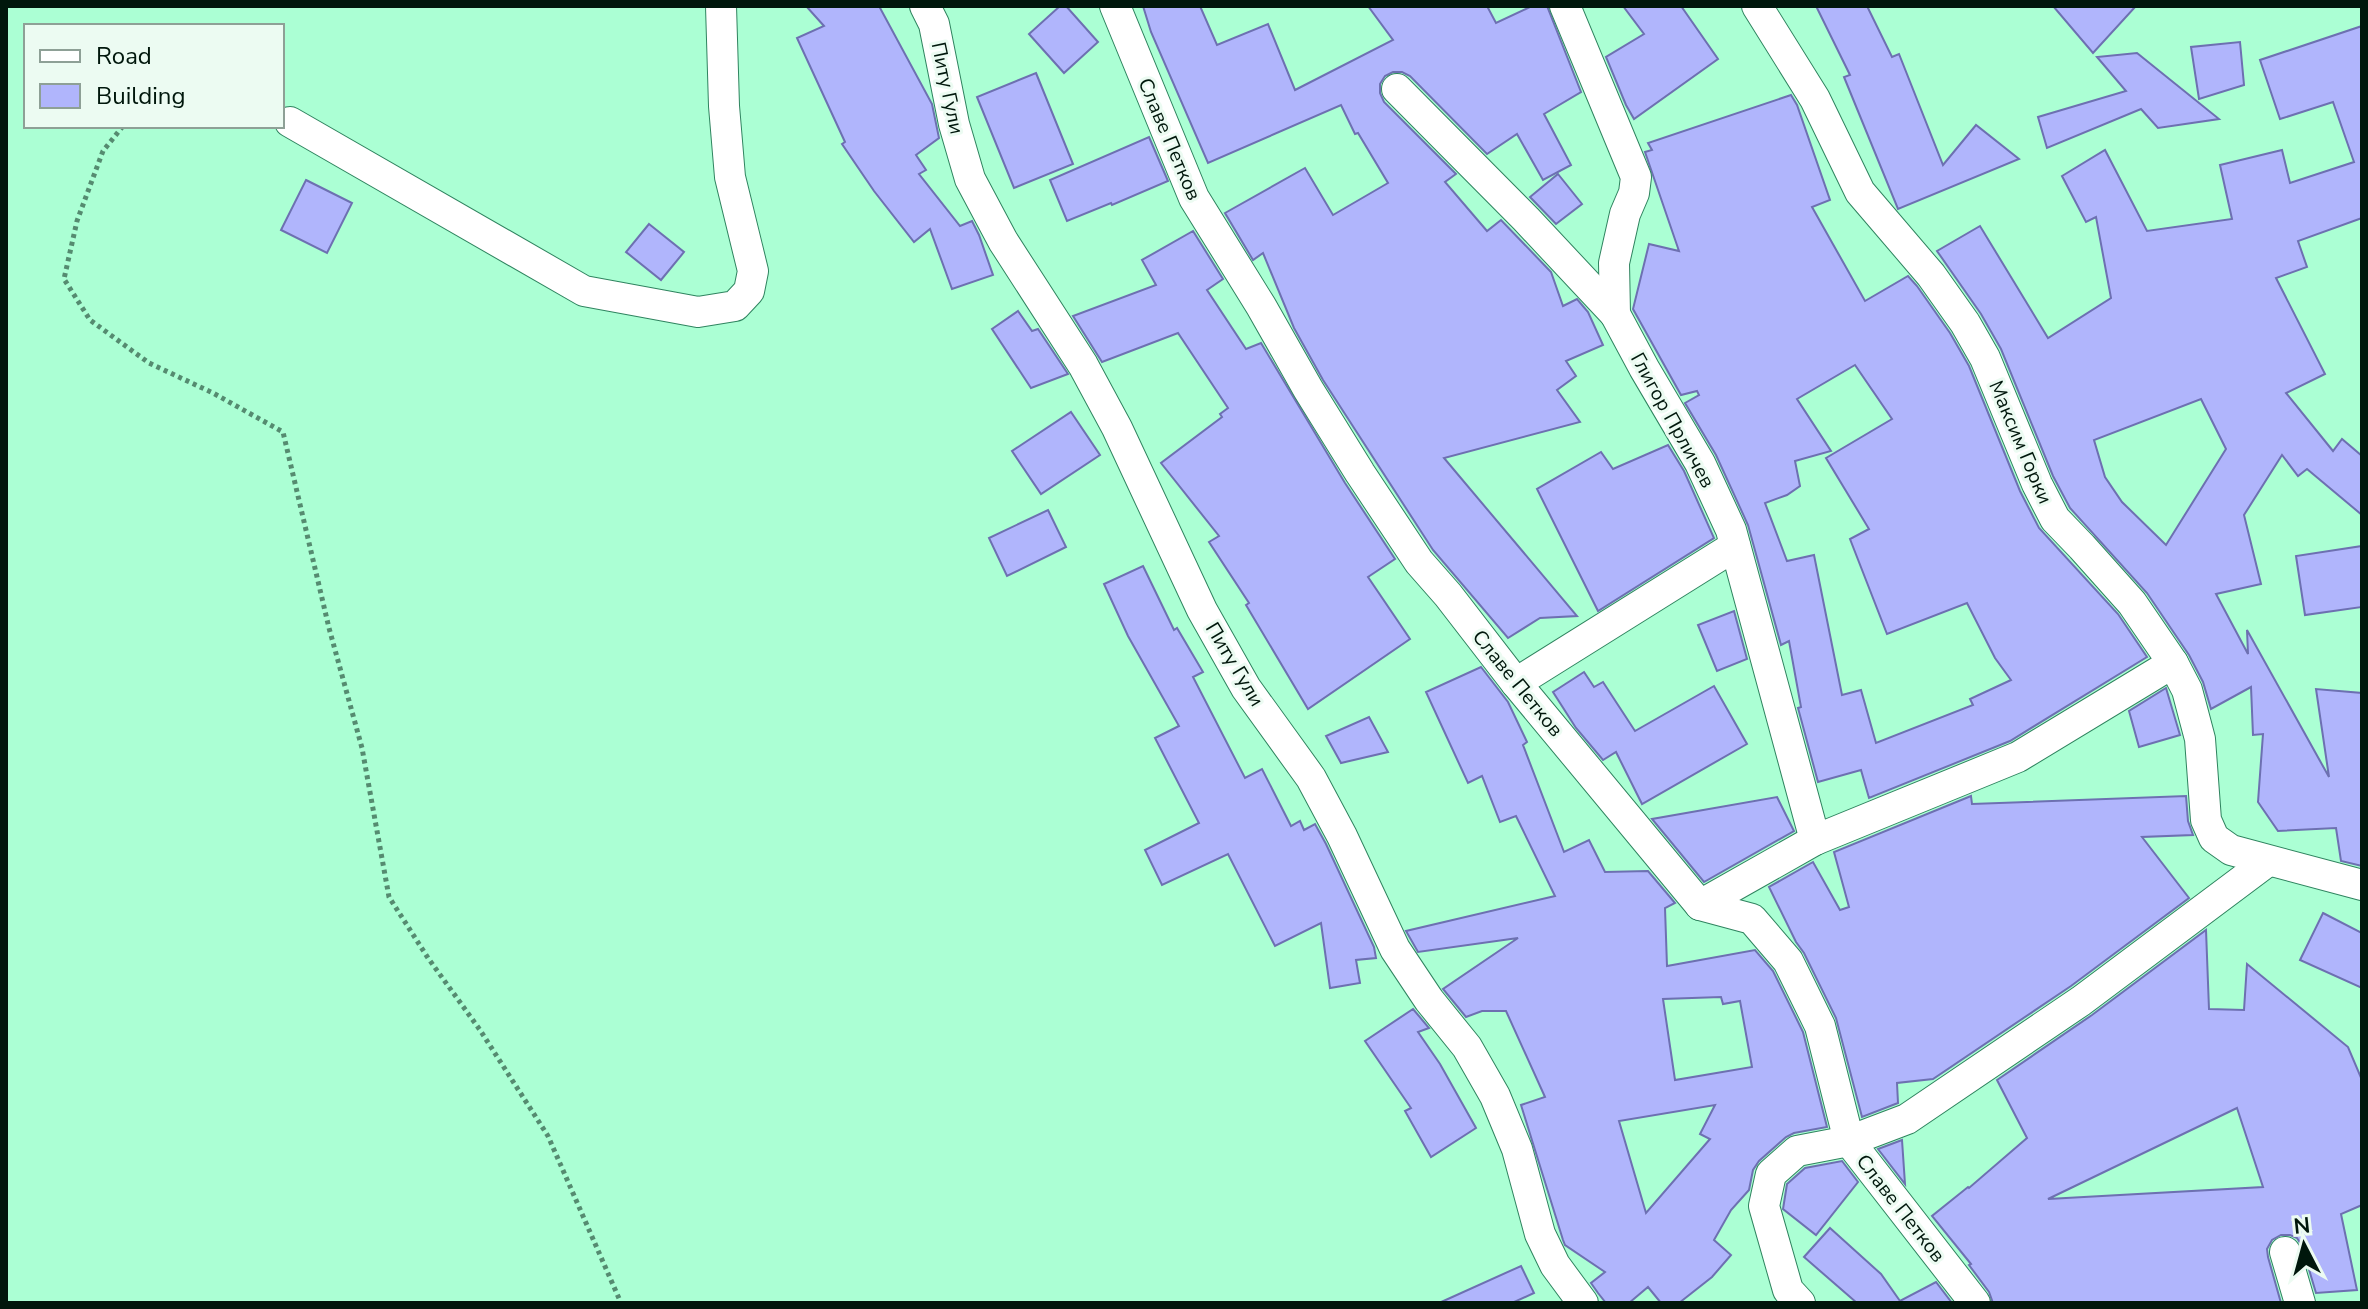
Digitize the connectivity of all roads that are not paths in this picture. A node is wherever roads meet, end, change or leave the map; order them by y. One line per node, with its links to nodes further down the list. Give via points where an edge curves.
1 (721, 6): 7 (street, via 730,177 753,271 749,291 735,306 698,312 584,291)
2 (925, 6): 18 (street, Питу Гули, via 934,24 970,179 1083,365 1246,688 1311,778 1395,949 1467,1047 1495,1096 1517,1149 1540,1234)
3 (1115, 6): 11 (street, Славе Петков, via 1194,198 1419,562)
4 (1565, 6): 8 (street, Глигор Прличев, via 1636,177 1614,263)
5 (1757, 6): 10 (street, Максим Горки, via 1815,99 1860,192 1965,323 2055,519 2132,603)
6 (1397, 89): 8 (street)
7 (290, 122)
8 (1615, 314): 9 (street, Глигор Прличев, via 1700,463)
9 (1735, 546): 11 (street); 12 (street, Глигор Прличев)
10 (2173, 663): 12 (street, via 2018,757); 13 (street, Максим Горки, via 2187,690 2200,739 2206,820 2214,838 2231,850)
11 (1516, 683): 15 (street, Славе Петков)
12 (1815, 840): 15 (street)
13 (2268, 861): 14 (street, Максим Горки); 16 (street, via 2081,1001 1907,1119)
14 (2362, 885)
15 (1700, 905): 16 (street, Славе Петков, via 1752,919 1788,961 1820,1026)
16 (1849, 1141): 19 (street, via 1797,1151 1771,1174 1764,1206 1788,1290); 20 (street, Славе Петков)
17 (2285, 1252): 21 (street)
18 (1583, 1303)
19 (1800, 1303)
20 (1975, 1303)
21 (2300, 1303)

